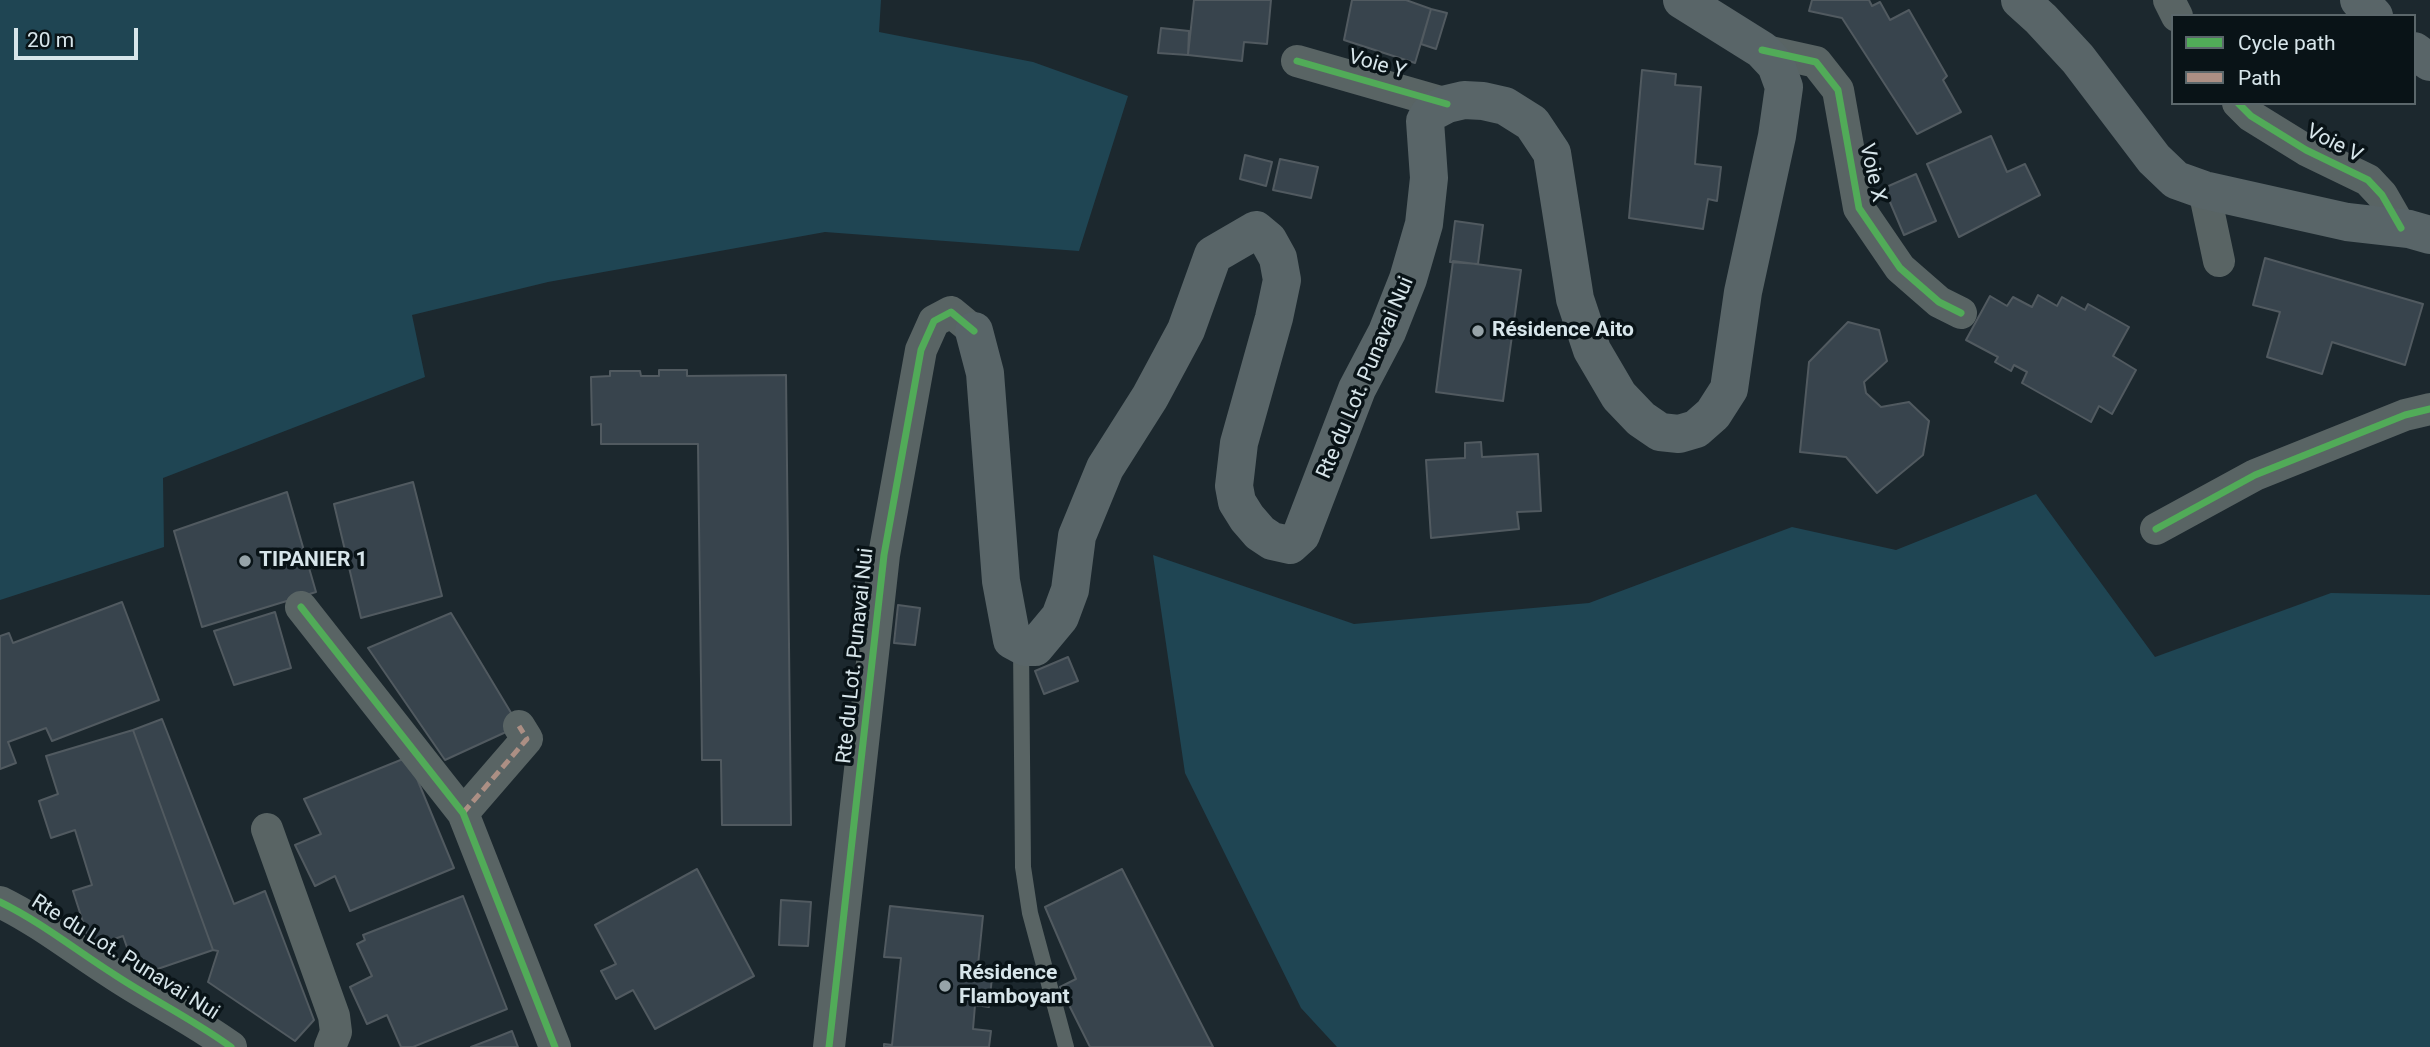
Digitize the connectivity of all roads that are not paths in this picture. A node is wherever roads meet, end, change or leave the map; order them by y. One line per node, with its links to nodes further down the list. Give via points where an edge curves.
1 (1682, 0): 5 (main road)
2 (2020, 0): 9 (main road, via 2078,60 2154,159 2176,180)
3 (2359, 0): 4 (main road)
4 (2372, 14)
5 (1762, 50): 7 (main road, via 1776,65 1784,87 1729,389 1713,414 1696,429 1679,434 1660,432 1641,419 1619,396 1592,350 1575,299 1552,153 1532,123 1505,106 1483,101); 12 (street, Voie X, via 1821,67 1838,90 1859,208 1900,268 1939,302)
6 (1297, 61): 7 (street, Voie Y)
7 (1447, 104): 17 (main road, Rte du Lot. Punavai Nui, via 1425,121 1429,178 1424,224 1408,279 1357,389 1301,535 1290,545 1260,533 1237,502 1234,486 1239,443 1282,280 1278,258 1256,230 1213,255 1186,330 1105,468 1077,536 1070,590 1060,617 1035,648)
8 (2240, 105): 10 (street, Voie V, via 2306,150 2368,180)
9 (2204, 190): 10 (main road, via 2347,222); 11 (street)
10 (2416, 231)
11 (2219, 261)
12 (1961, 313)
13 (974, 331): 17 (main road, Rte du Lot. Punavai Nui, via 985,373 1001,581 1012,640); 25 (street, Rte du Lot. Punavai Nui, via 951,312 934,321 919,363 884,555)
14 (2430, 409): 15 (street, via 2255,475)
15 (2156, 529)
16 (301, 607): 19 (street)
17 (1021, 645): 26 (lane, via 1023,867 1030,913)
18 (519, 726): 19 (street, via 527,739)
19 (463, 813): 24 (street)
20 (267, 829): 23 (street, via 334,1016 336,1032)
21 (0, 902): 22 (street, Rte du Lot. Punavai Nui)
22 (230, 1047)
23 (330, 1047)
24 (555, 1047)
25 (830, 1047)
26 (1066, 1047)

